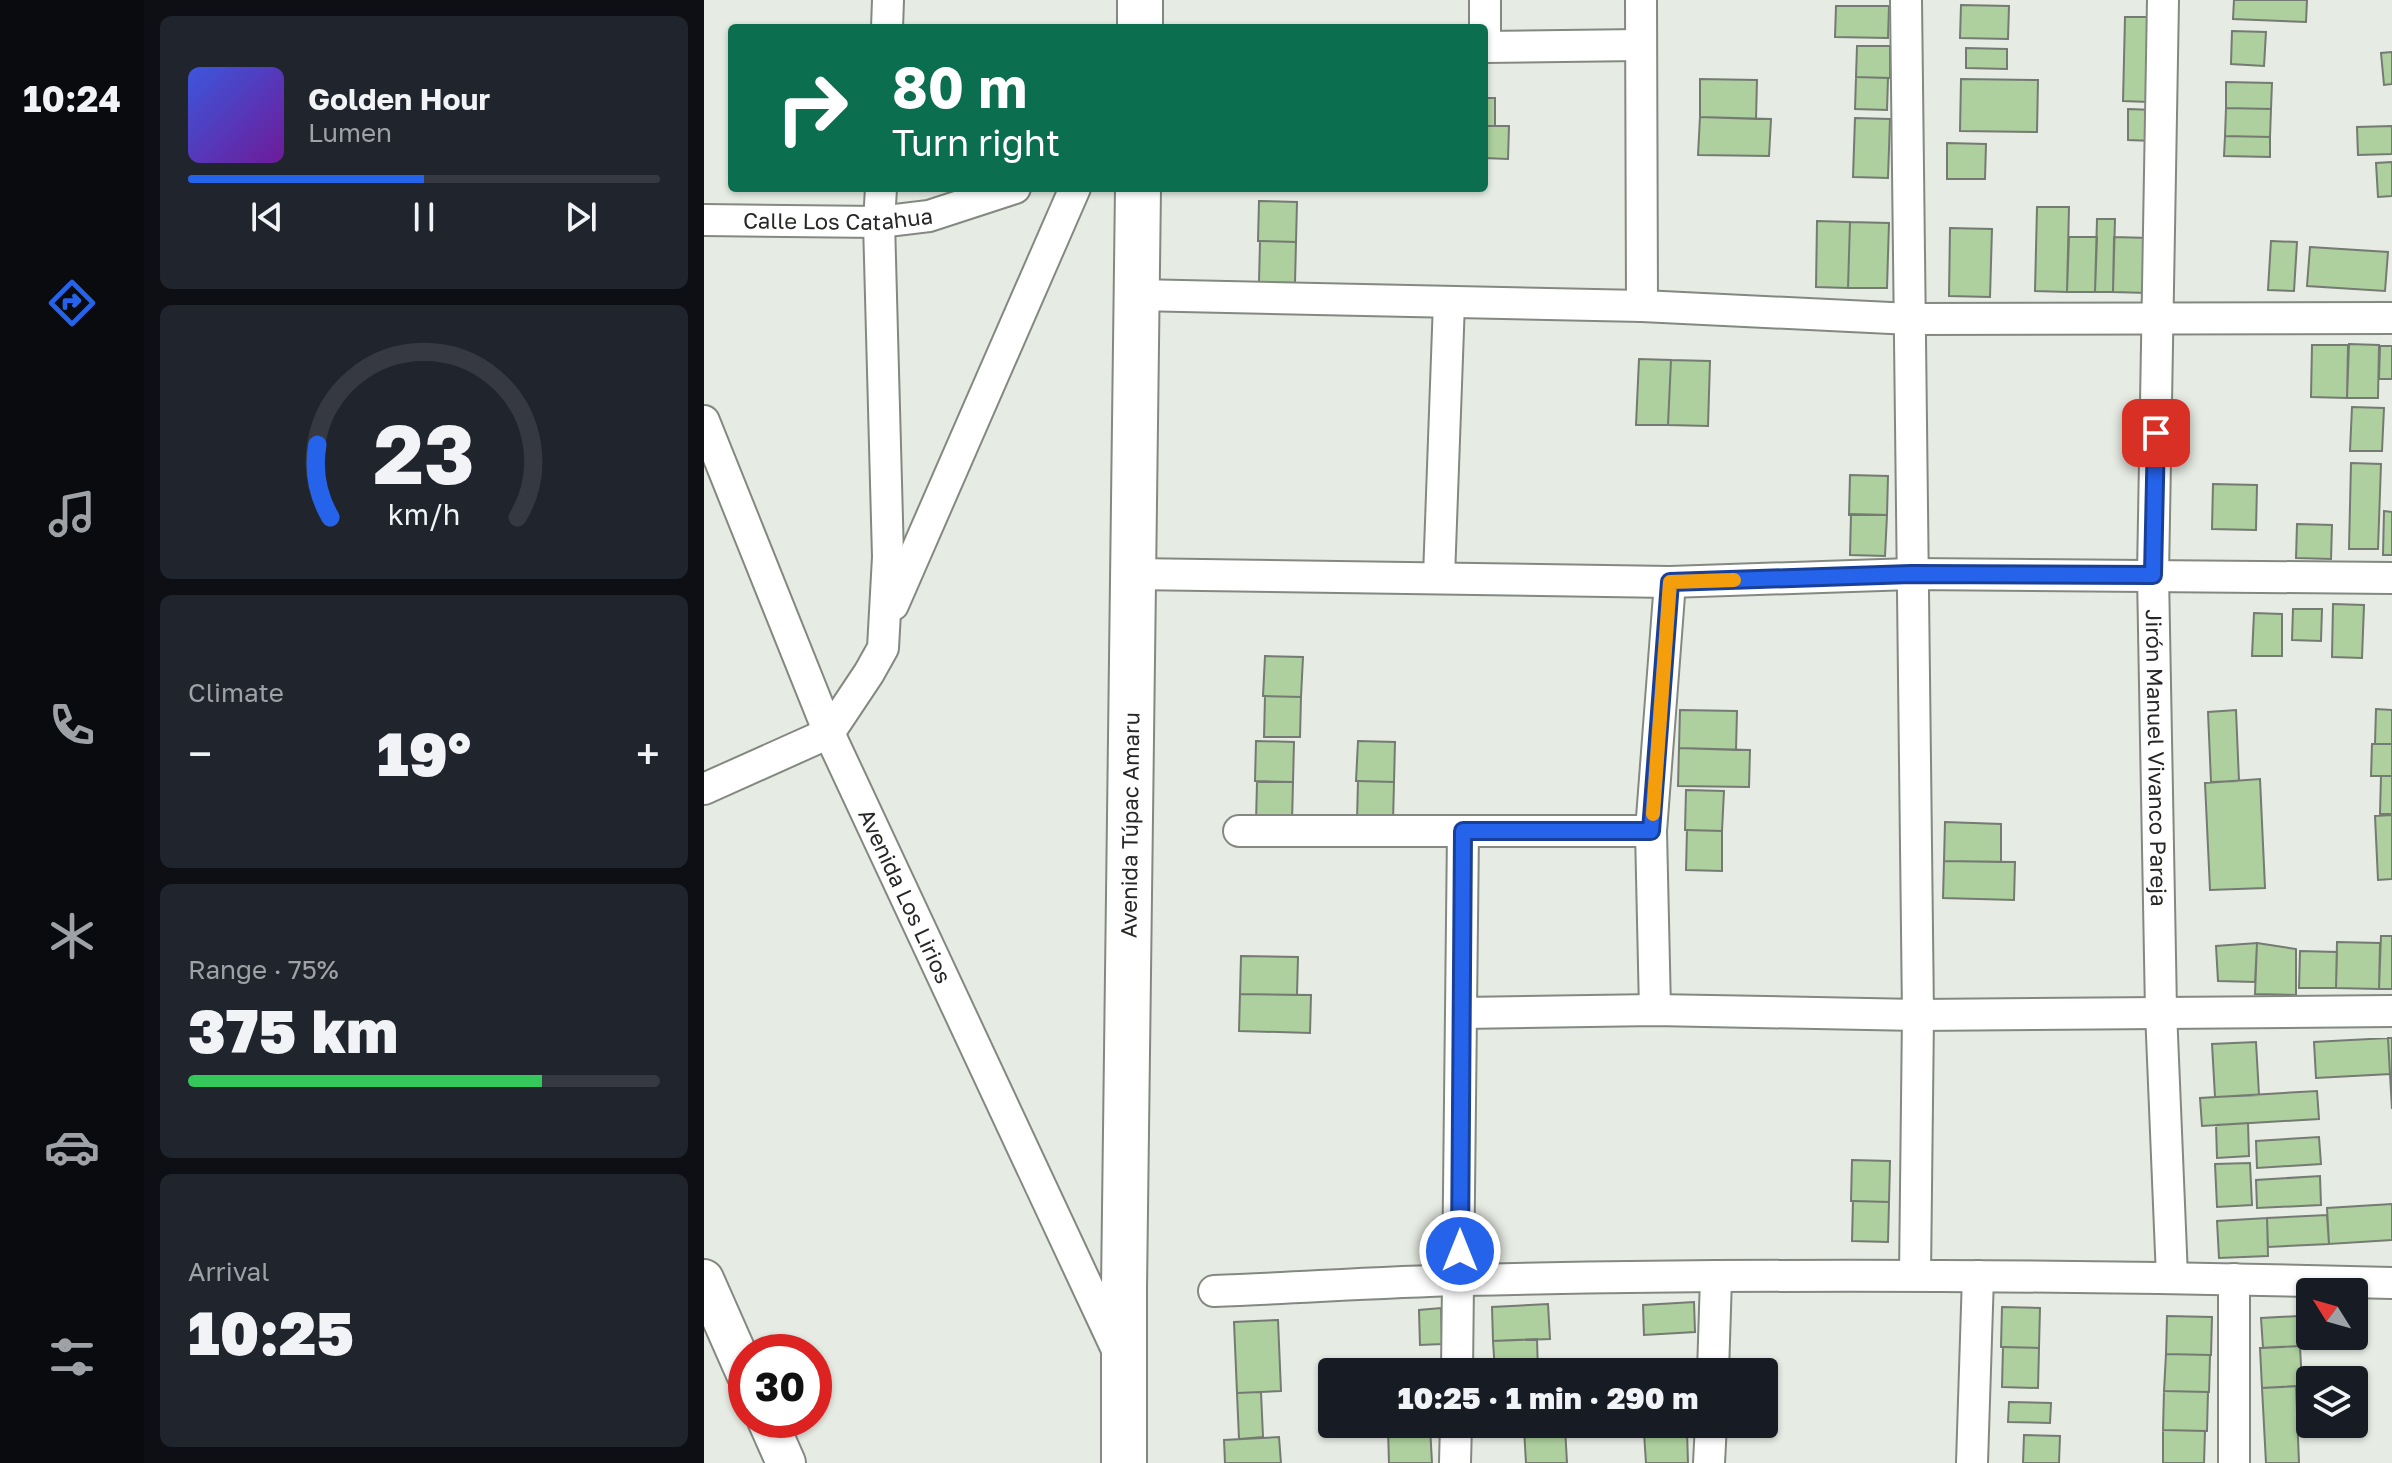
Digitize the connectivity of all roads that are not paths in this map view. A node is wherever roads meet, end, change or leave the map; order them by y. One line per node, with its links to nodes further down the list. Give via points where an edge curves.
1 (888, 0): 7 (street)
2 (1140, 0): 8 (main road)
3 (1485, 0): 9 (street)
4 (1641, 0): 10 (street)
5 (1906, 0): 23 (street)
6 (2163, 0): 21 (street, Jirón Manuel Vivanco Pareja)
7 (887, 24)
8 (1140, 24)
9 (1484, 24)
10 (1640, 45): 11 (street); 20 (street)
11 (1488, 47)
12 (881, 192): 17 (street)
13 (1003, 192): 17 (street, Calle Los Catahua, via 929,216)
14 (1073, 192): 31 (street)
15 (1138, 192): 18 (main road, Avenida Túpac Amaru)
16 (704, 220): 17 (street, Calle Los Catahua)
17 (879, 222): 31 (street)
18 (1137, 295): 19 (street); 25 (main road, Avenida Túpac Amaru)
19 (1449, 302): 20 (street); 28 (street)
20 (1642, 306): 23 (street)
21 (2157, 318): 22 (street); 23 (street); 27 (street, Jirón Manuel Vivanco Pareja)
22 (2392, 318)
23 (1911, 319): 26 (street)
24 (704, 421): 32 (street, Avenida Los Lirios)
25 (1133, 574): 28 (street); 54 (main road, Avenida Túpac Amaru)
26 (1911, 574): 27 (street); 30 (street); 41 (street)
27 (2153, 575): 29 (street); 38 (street, Jirón Manuel Vivanco Pareja)
28 (1439, 577): 30 (street)
29 (2392, 578)
30 (1670, 582): 36 (street)
31 (886, 621): 32 (street, via 883,648)
32 (829, 733): 33 (street); 54 (street, Avenida Los Lirios)
33 (704, 789)
34 (1239, 831): 35 (street)
35 (1463, 831): 36 (street); 40 (street)
36 (1651, 831): 37 (street)
37 (1655, 1010): 40 (street); 41 (street)
38 (2161, 1011): 39 (street); 41 (street); 44 (street, Jirón Manuel Vivanco Pareja)
39 (2392, 1011)
40 (1462, 1013): 48 (street)
41 (1918, 1015): 42 (street)
42 (1915, 1275): 43 (street); 45 (street)
43 (1978, 1276): 44 (street); 62 (street)
44 (2172, 1277): 47 (street)
45 (1716, 1278): 48 (street); 53 (street)
46 (704, 1279): 51 (street)
47 (2234, 1279): 49 (street); 63 (street)
48 (1460, 1280): 50 (street); 52 (street)
49 (2392, 1283)
50 (1214, 1291)
51 (728, 1334)
52 (1457, 1358)
53 (1713, 1358)
54 (1123, 1363): 59 (main road, Avenida Túpac Amaru)
55 (775, 1438): 58 (street)
56 (1456, 1438): 60 (street)
57 (1710, 1438): 61 (street)
58 (786, 1463)
59 (1124, 1463)
60 (1455, 1463)
61 (1709, 1463)
62 (1972, 1463)
63 (2234, 1463)

